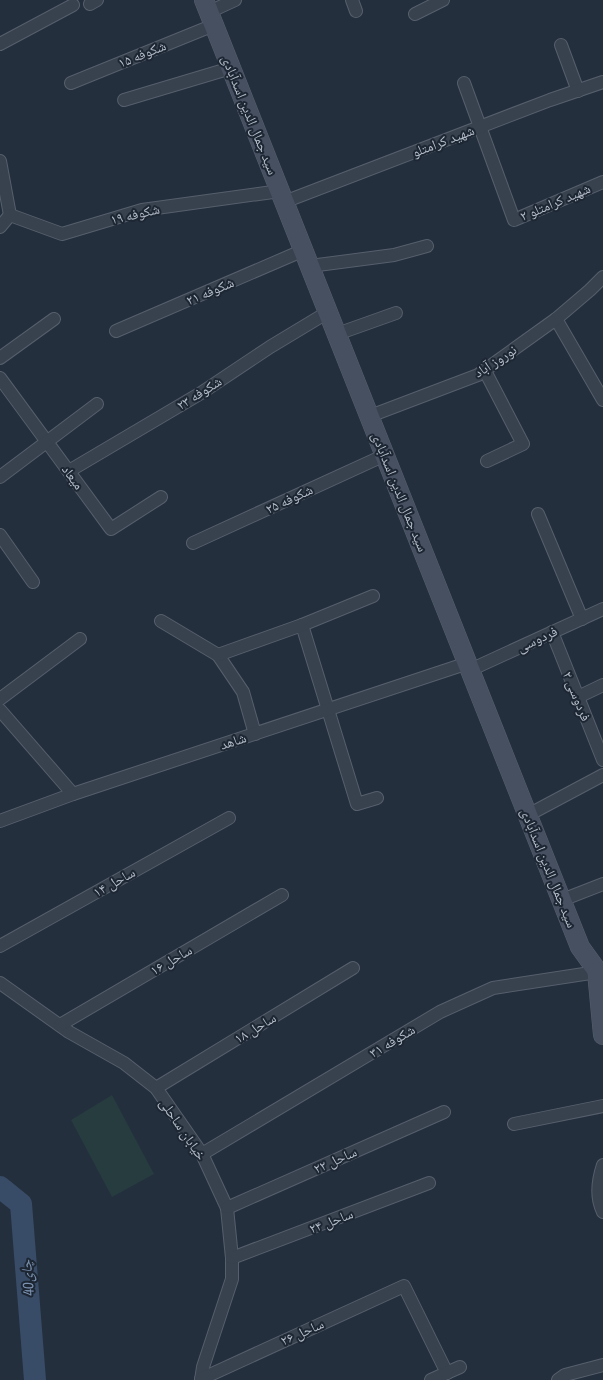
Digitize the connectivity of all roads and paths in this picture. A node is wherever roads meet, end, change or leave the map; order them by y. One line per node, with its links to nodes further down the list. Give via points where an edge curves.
1 (235, 0): 4 (street, شکوفه ۱۵)
2 (443, 0): 5 (street)
3 (73, 5): 6 (street)
4 (209, 12): 8 (main road, سید جمال الدین اسدآبادی); 10 (street, شکوفه ۱۵)
5 (415, 14)
6 (0, 44)
7 (561, 45): 12 (street)
8 (231, 68): 13 (street); 17 (main road, سید جمال الدین اسدآبادی)
9 (603, 82): 12 (street, شهید کرامتلو)
10 (71, 83)
11 (464, 83): 14 (street)
12 (578, 91): 14 (street, شهید کرامتلو)
13 (124, 100)
14 (479, 128): 16 (street, شهید کرامتلو ۲, via 514,220); 17 (street, شهید کرامتلو)
15 (0, 161): 18 (street)
16 (603, 182)
17 (282, 197): 18 (street, شکوفه ۱۹, via 142,210 62,234); 21 (main road, سید جمال الدین اسدآبادی)
18 (10, 215): 19 (street)
19 (0, 227)
20 (427, 246): 21 (street, شکوفه ۲۱, via 394,255)
21 (307, 258): 23 (main road, سید جمال الدین اسدآبادی); 27 (street, شکوفه ۲۱)
22 (603, 277): 26 (street, نوروز آباد)
23 (328, 312): 28 (main road, سید جمال الدین اسدآبادی); 38 (street, شکوفه ۲۳)
24 (396, 313): 28 (street)
25 (54, 319): 29 (street)
26 (556, 319): 30 (street, نوروز آباد); 32 (street)
27 (116, 331)
28 (337, 334): 34 (main road, سید جمال الدین اسدآبادی)
29 (0, 358)
30 (485, 371): 34 (street, نوروز آباد); 37 (street, via 523,444)
31 (0, 378): 35 (street, میعاد)
32 (603, 400)
33 (97, 404): 35 (street)
34 (370, 416): 36 (main road, سید جمال الدین اسدآبادی)
35 (47, 442): 38 (street, میعاد); 39 (street)
36 (385, 454): 43 (street, شکوفه ۲۵); 53 (main road, سید جمال الدین اسدآبادی)
37 (487, 461)
38 (69, 472): 40 (street, میعاد, via 111,529)
39 (0, 477)
40 (161, 497)
41 (538, 514): 47 (street)
42 (0, 535): 44 (street)
43 (193, 543)
44 (33, 582)
45 (373, 596): 49 (street)
46 (603, 609): 47 (street, فردوسی)
47 (582, 619): 50 (street, فردوسی)
48 (162, 621): 52 (street)
49 (302, 625): 52 (street); 57 (street)
50 (552, 632): 53 (street, فردوسی); 55 (street, فردوسی ۲)
51 (80, 639): 56 (street)
52 (218, 656): 59 (street, via 243,692)
53 (469, 667): 57 (street, شاهد); 64 (main road, سید جمال الدین اسدآبادی)
54 (603, 685): 55 (street)
55 (578, 697): 60 (street, فردوسی ۲)
56 (0, 699)
57 (329, 709): 59 (street, شاهد); 63 (street, via 357,804)
58 (0, 710): 62 (street)
59 (255, 734): 62 (street, شاهد)
60 (603, 760)
61 (603, 775): 64 (street)
62 (72, 794): 66 (street, شاهد)
63 (378, 798)
64 (528, 815): 69 (main road, سید جمال الدین اسدآبادی)
65 (229, 818): 70 (street, ساحل ۱۴)
66 (0, 821)
67 (603, 884): 69 (street)
68 (282, 895): 74 (street, ساحل ۱۶)
69 (562, 900): 72 (main road, سید جمال الدین اسدآبادی, via 580,947)
70 (0, 946)
71 (353, 968): 76 (street, ساحل ۱۸)
72 (600, 976): 75 (main road); 80 (street, شکوفه ۳۱, via 493,988 440,1012)
73 (0, 983): 74 (street, خیابان ساحلی)
74 (60, 1025): 76 (street, خیابان ساحلی, via 124,1063)
75 (603, 1036)
76 (156, 1088): 80 (street, خیابان ساحلی)
77 (603, 1106): 79 (street)
78 (444, 1112): 83 (street, ساحل ۲۲)
79 (514, 1124)
80 (202, 1154): 83 (street, خیابان ساحلی)
81 (603, 1165): 84 (street, via 598,1203)
82 (429, 1183): 85 (street, ساحل ۲۴)
83 (227, 1208): 85 (street, خیابان ساحلی)
84 (603, 1212)
85 (232, 1258): 90 (street, خیابان ساحلی, via 232,1279)
86 (603, 1365): 89 (street)
87 (460, 1367): 88 (street)
88 (447, 1373): 90 (street, ساحل ۲۶, via 404,1286); 91 (street)
89 (578, 1376): 92 (street, via 565,1376)
90 (201, 1380)
91 (431, 1380)
92 (558, 1380)

